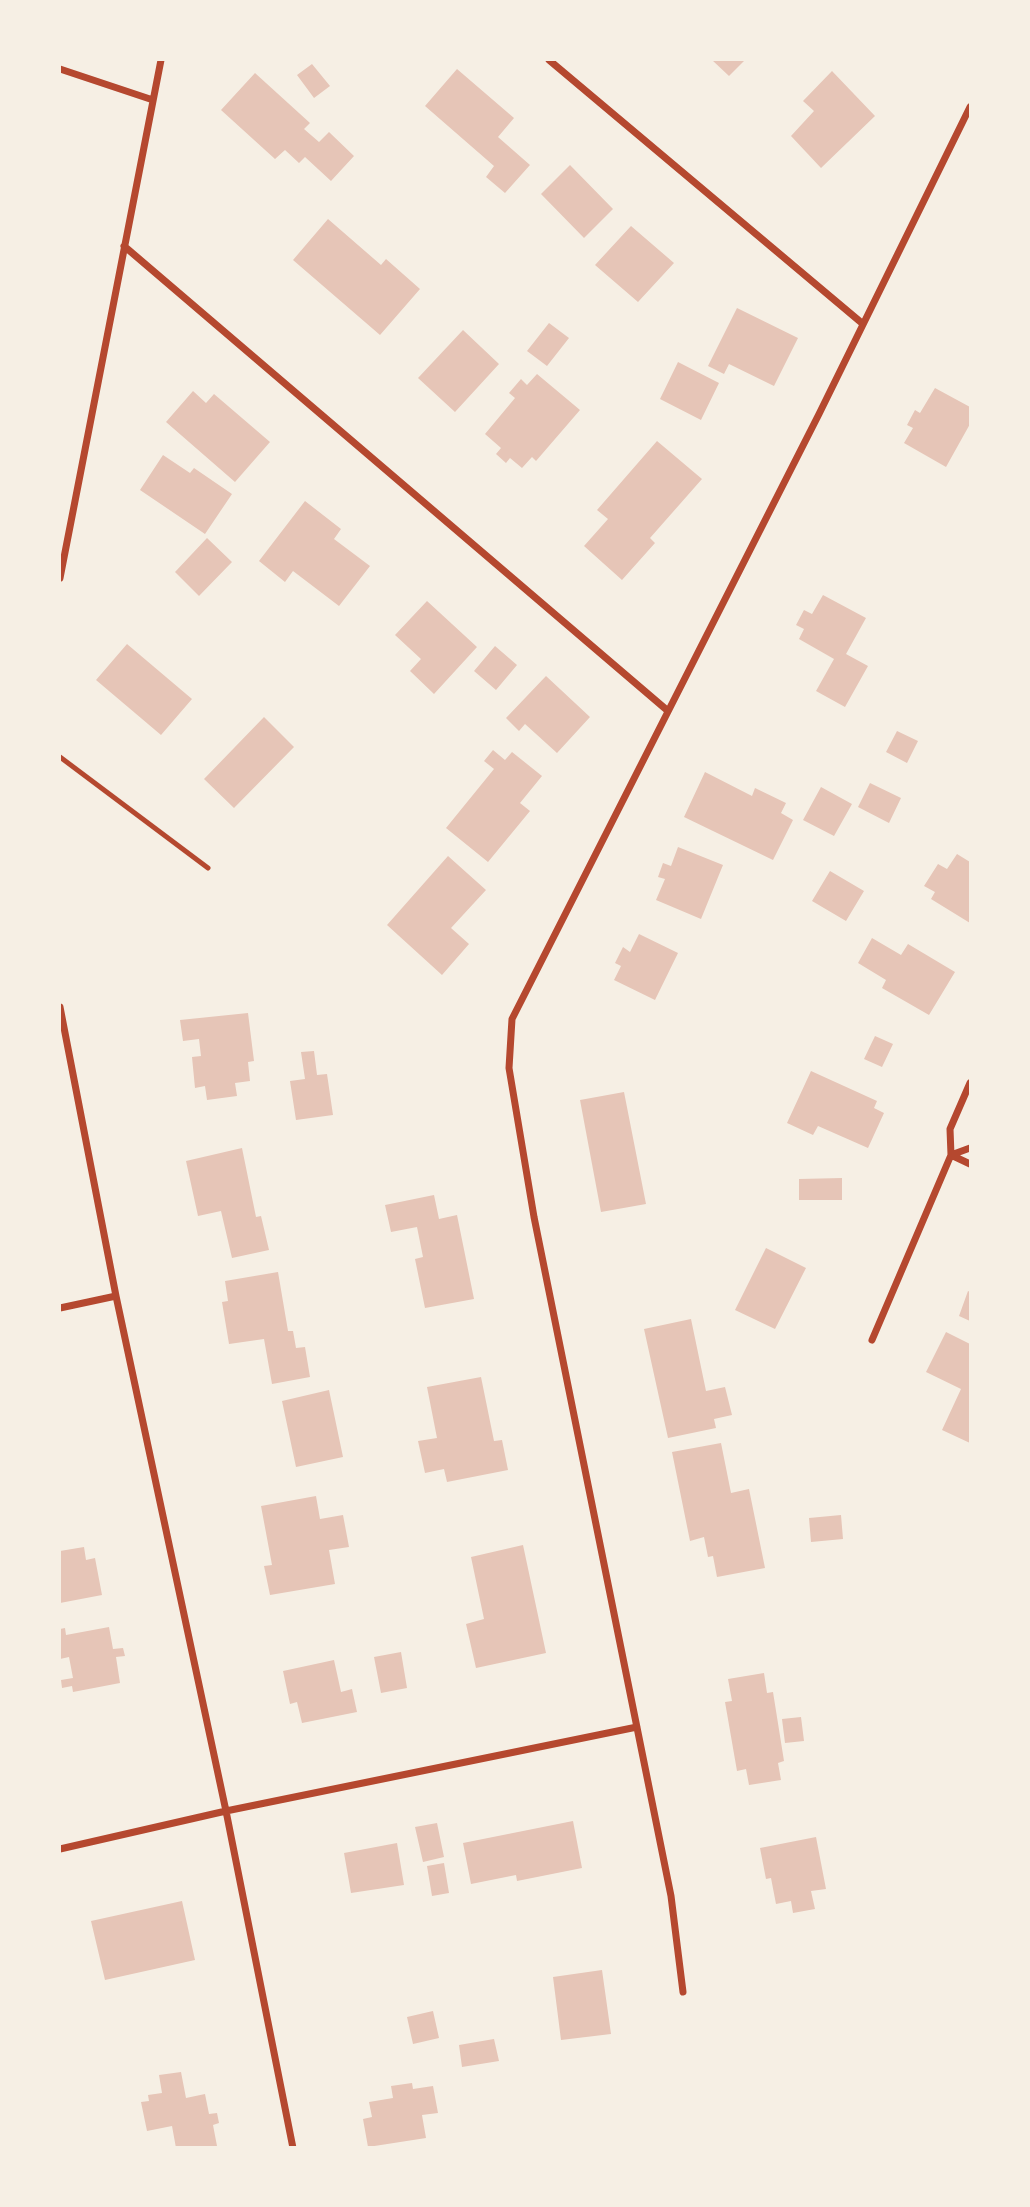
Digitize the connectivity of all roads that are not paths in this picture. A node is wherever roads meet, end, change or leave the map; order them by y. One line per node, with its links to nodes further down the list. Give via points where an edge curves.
1 (161, 60): 4 (street)
2 (549, 60): 7 (street)
3 (60, 69): 4 (street)
4 (153, 100): 6 (street)
5 (971, 107): 7 (street)
6 (124, 246): 8 (street); 9 (street)
7 (863, 324): 9 (street)
8 (60, 578)
9 (668, 711): 20 (street, via 512,1019 509,1068)
10 (60, 757): 11 (lane)
11 (208, 868)
12 (60, 1007): 17 (street)
13 (971, 1083): 15 (street, via 950,1129)
14 (971, 1148): 15 (street)
15 (951, 1155): 16 (street); 19 (street)
16 (971, 1164)
17 (116, 1296): 18 (street); 21 (street)
18 (60, 1308)
19 (872, 1340)
20 (637, 1727): 21 (street); 23 (street, via 671,1896)
21 (226, 1811): 22 (street); 24 (street)
22 (60, 1849)
23 (683, 1992)
24 (293, 2147)

